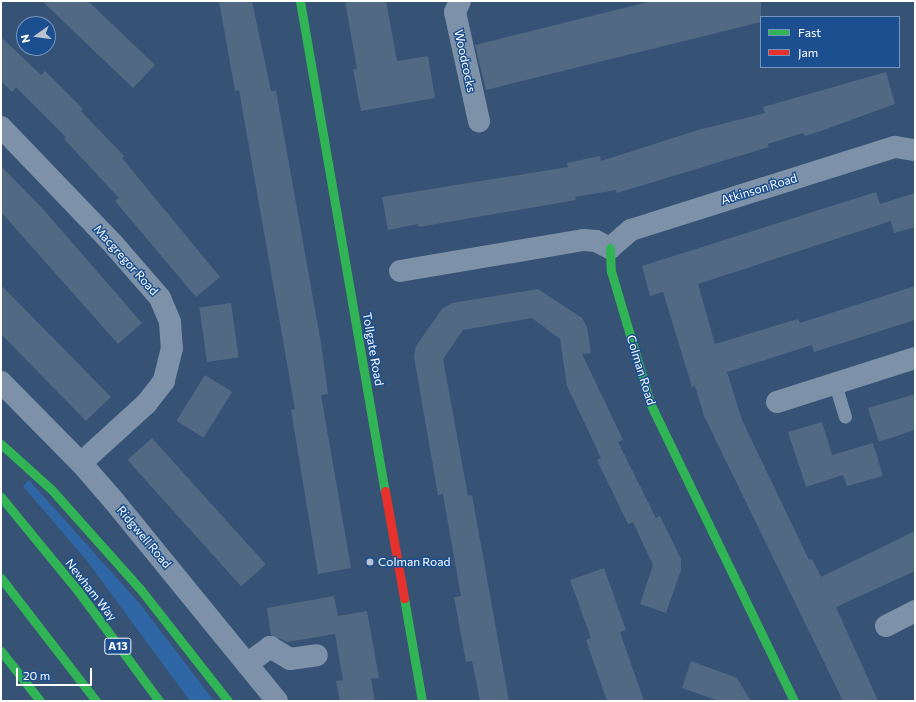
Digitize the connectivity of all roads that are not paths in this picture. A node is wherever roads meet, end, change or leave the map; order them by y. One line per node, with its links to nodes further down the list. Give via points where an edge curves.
1 (300, 1): 27 (main road, Tollgate Road)
2 (460, 1): 3 (street, Woodcocks, via 455,12)
3 (479, 121)
4 (1, 127): 14 (street, Macgregor Road, via 120,251 160,298 170,322 172,348 164,381 147,403)
5 (915, 150): 6 (street, Atkinson Road, via 895,147 631,230)
6 (610, 248): 7 (street, via 596,241 583,240); 28 (main road, Colman Road, via 611,271 650,403)
7 (400, 270)
8 (915, 358): 10 (street)
9 (1, 382): 14 (street, Ridgwell Road)
10 (835, 384): 11 (street); 12 (lane)
11 (777, 402)
12 (845, 416)
13 (1, 444): 25 (main road, via 51,489 141,590)
14 (81, 463): 21 (street, Ridgwell Road, via 156,550)
15 (1, 496): 24 (main road, Newham Way / A13, via 78,591)
16 (1, 578): 23 (main road)
17 (915, 611): 18 (street)
18 (886, 626)
19 (1, 651): 22 (main road)
20 (317, 655): 21 (street, via 290,659 270,647)
21 (247, 664): 26 (street, Ridgwell Road)
22 (40, 701)
23 (96, 701)
24 (159, 701)
25 (228, 701)
26 (276, 701)
27 (422, 701)
28 (794, 701)

